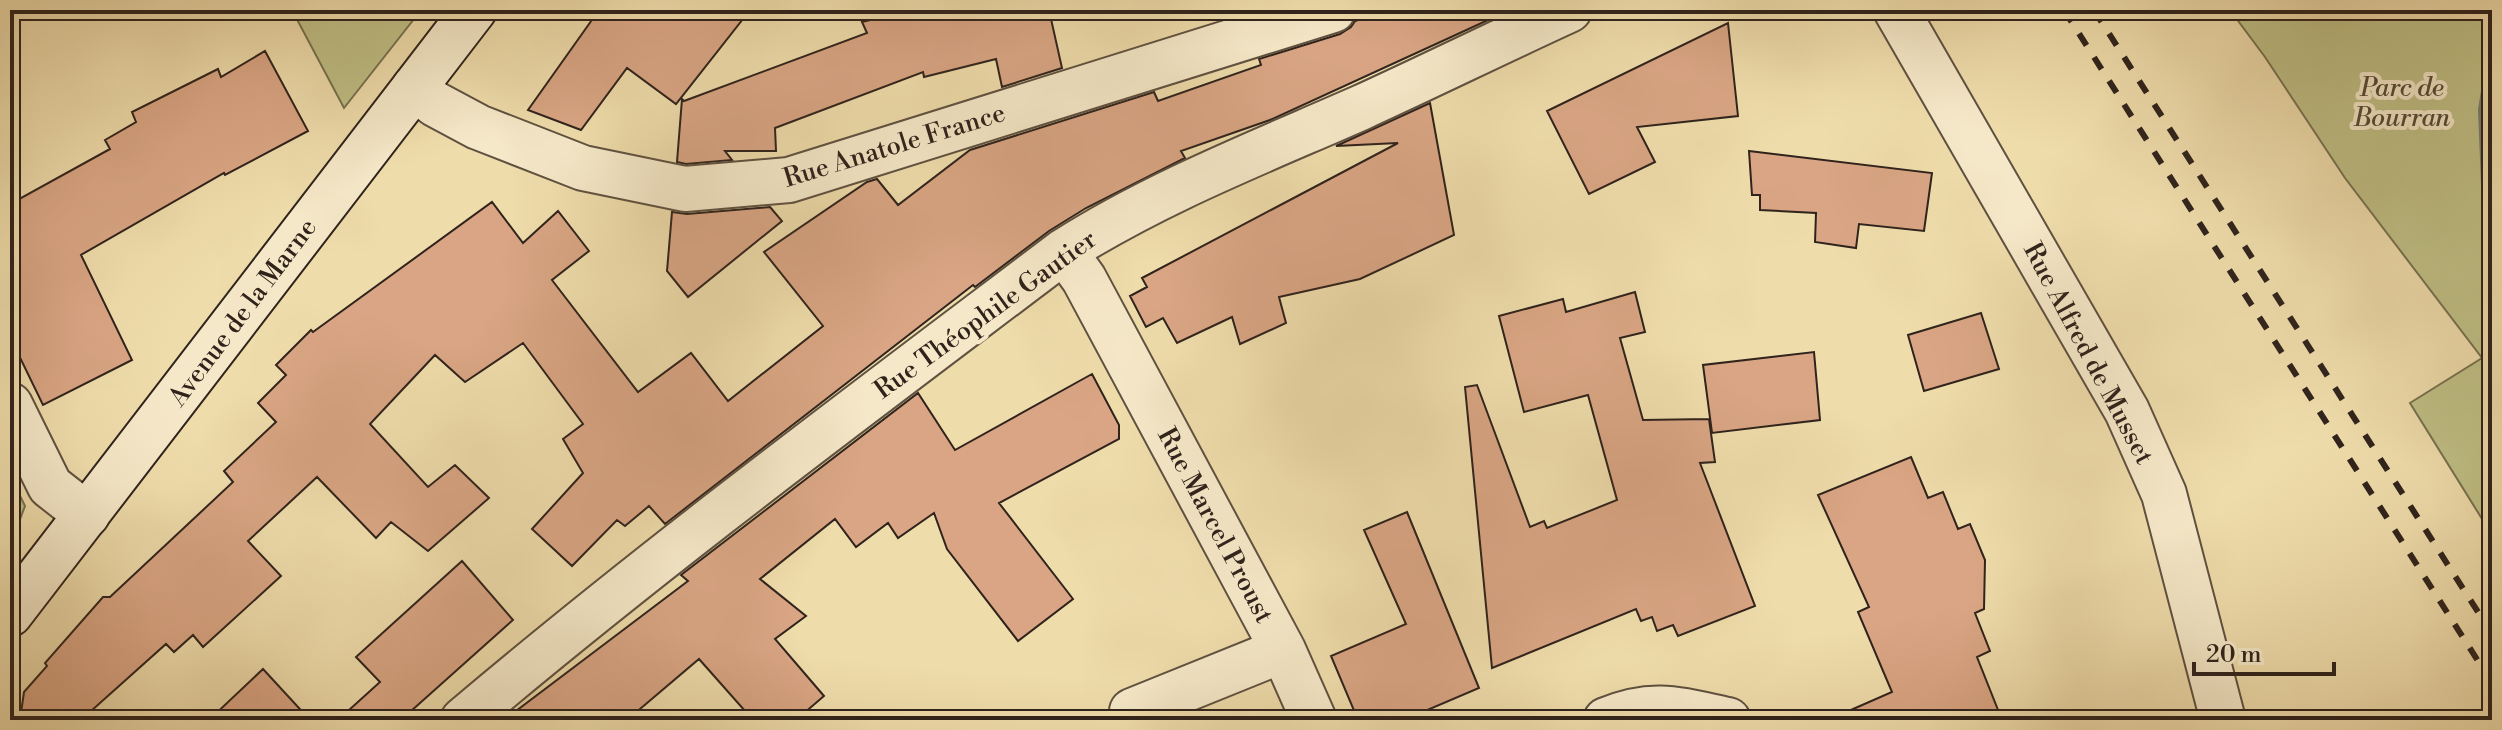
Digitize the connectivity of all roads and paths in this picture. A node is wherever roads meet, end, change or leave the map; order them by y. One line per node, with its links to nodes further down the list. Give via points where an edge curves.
1 (474, 10): 5 (street, Avenue de la Marne)
2 (1333, 10): 5 (street, Rue Anatole France, via 789,180 685,189 583,168 478,127)
3 (1569, 10): 6 (street, Rue Théophile Gautier, via 1200,177)
4 (1896, 10): 16 (street, Rue Alfred de Musset, via 2127,411 2164,494)
5 (414, 88): 8 (street, Avenue de la Marne)
6 (1064, 251): 10 (street, Rue Marcel Proust, via 1084,279); 11 (street, Rue Théophile Gautier, via 809,444)
7 (10, 405): 8 (street, via 50,486)
8 (87, 515): 9 (street, Avenue de la Marne)
9 (10, 614)
10 (1283, 650): 12 (street, Rue Marcel Proust, via 1132,711); 13 (street)
11 (463, 720)
12 (1136, 720)
13 (1314, 720)
14 (1606, 720): 15 (street, via 1633,709 1671,708)
15 (1728, 720)
16 (2223, 720)

